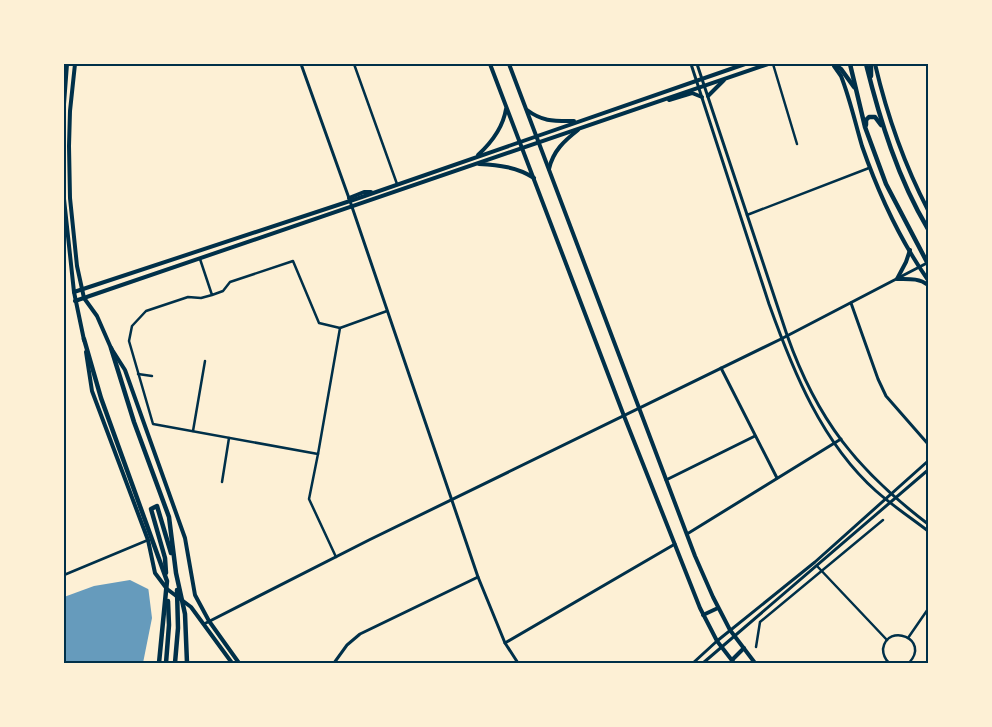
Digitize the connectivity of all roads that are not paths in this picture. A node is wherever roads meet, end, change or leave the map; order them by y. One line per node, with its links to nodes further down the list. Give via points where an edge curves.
1 (68, 64): 27 (main road)
2 (74, 64): 58 (main road, via 70,110 70,198)
3 (301, 64): 46 (street)
4 (354, 64): 44 (street)
5 (490, 64): 28 (main road)
6 (509, 64): 29 (main road)
7 (691, 64): 19 (street)
8 (697, 64): 18 (street)
9 (745, 64): 18 (main road)
10 (768, 64): 17 (main road)
11 (773, 64): 37 (street)
12 (834, 64): 23 (main road); 41 (main road, via 846,88)
13 (850, 64): 23 (main road)
14 (866, 64): 20 (main road)
15 (870, 64): 20 (main road)
16 (875, 64): 48 (main road, via 889,118)
17 (726, 78): 21 (main road); 24 (main road)
18 (702, 79): 19 (main road); 21 (street)
19 (696, 80): 22 (street); 30 (main road)
20 (872, 85): 33 (main road)
21 (704, 86): 22 (main road); 24 (street)
22 (699, 88): 25 (street); 26 (main road)
23 (856, 89): 32 (main road)
24 (708, 96): 49 (street)
25 (702, 97): 26 (main road, via 692,94); 68 (street)
26 (665, 99): 31 (main road)
27 (64, 104)
28 (507, 107): 35 (main road); 39 (main road, via 490,144)
29 (526, 109): 30 (main road, via 542,119); 34 (main road)
30 (579, 121): 34 (main road)
31 (582, 128): 36 (main road); 42 (main road, via 560,146)
32 (865, 128): 33 (main road, via 866,120 875,117); 53 (main road, via 886,184)
33 (883, 128): 50 (main road)
34 (536, 135): 35 (main road); 36 (main road)
35 (520, 141): 38 (main road); 39 (main road)
36 (539, 142): 38 (main road); 42 (main road)
37 (797, 144)
38 (522, 148): 40 (main road); 43 (main road)
39 (475, 157): 44 (main road)
40 (476, 164): 43 (main road, via 509,167); 47 (main road)
41 (871, 168): 49 (street); 51 (main road)
42 (549, 169): 74 (main road)
43 (534, 178): 75 (main road)
44 (397, 184): 46 (main road)
45 (64, 199): 59 (main road)
46 (349, 199): 47 (street); 58 (main road)
47 (352, 208): 52 (main road); 64 (street)
48 (928, 210)
49 (747, 214): 66 (street)
50 (928, 230)
51 (910, 250): 54 (main road); 55 (main road)
52 (200, 259): 60 (street); 61 (main road)
53 (928, 264): 54 (street)
54 (920, 268): 55 (street); 56 (main road)
55 (897, 279): 57 (main road, via 913,279); 63 (street)
56 (928, 280)
57 (928, 285)
58 (83, 290): 59 (main road); 61 (main road)
59 (74, 292): 62 (main road)
60 (212, 294): 65 (street, via 223,291 230,282 294,261 319,323); 72 (street, via 201,298 188,296 146,311 132,326 129,341)
61 (84, 298): 62 (main road); 69 (main road, via 97,316)
62 (76, 301): 67 (main road)
63 (852, 303): 66 (street); 81 (street, via 886,396)
64 (387, 311): 65 (street); 91 (street)
65 (340, 328): 82 (street)
66 (788, 335): 68 (street); 79 (street, via 812,396)
67 (84, 339): 97 (main road, via 92,391); 105 (main road, via 101,398)
68 (781, 339): 71 (street); 80 (street, via 805,393)
69 (111, 348): 102 (main road, via 169,517); 109 (main road, via 125,370 185,538 195,595)
70 (205, 362): 76 (street)
71 (721, 368): 74 (street); 77 (street)
72 (138, 374): 73 (street); 76 (street, via 153,424)
73 (152, 376)
74 (640, 408): 75 (street); 86 (main road)
75 (624, 416): 91 (street); 98 (main road)
76 (193, 431): 78 (street)
77 (755, 436): 85 (street); 86 (street)
78 (229, 438): 82 (street); 87 (street)
79 (840, 439): 80 (street); 88 (street)
80 (835, 443): 85 (street); 89 (street)
81 (928, 444)
82 (318, 454): 99 (street, via 309,499)
83 (928, 461): 88 (street)
84 (928, 470): 90 (street)
85 (777, 478): 96 (street)
86 (666, 480): 96 (main road)
87 (222, 482)
88 (890, 494): 89 (street); 90 (street)
89 (885, 499): 92 (street); 111 (street, via 815,562)
90 (896, 499): 92 (street); 94 (street)
91 (451, 501): 99 (street); 104 (street)
92 (891, 503): 95 (street); 100 (street)
93 (883, 520): 101 (street)
94 (928, 524)
95 (928, 531)
96 (686, 534): 106 (main road)
97 (148, 540): 103 (street); 110 (main road, via 155,573 160,581 191,607)
98 (675, 544): 108 (main road); 116 (street)
99 (336, 557): 109 (street)
100 (818, 566): 101 (street); 112 (street)
101 (822, 570): 114 (street); 117 (street, via 760,622)
102 (176, 573): 105 (main road, via 157,506 151,509 165,558); 123 (main road); 124 (main road, via 185,614)
103 (64, 575)
104 (478, 578): 116 (street); 127 (street, via 360,634)
105 (167, 581): 121 (main road); 122 (main road, via 169,625)
106 (718, 608): 108 (main road); 111 (main road)
107 (928, 609): 113 (street)
108 (703, 615): 115 (main road)
109 (210, 622): 110 (street); 126 (main road)
110 (203, 625): 125 (main road)
111 (730, 630): 112 (main road); 115 (street)
112 (735, 637): 118 (street); 119 (main road)
113 (908, 638): 114 (street, via 895,635); 133 (street, via 915,652)
114 (887, 640): 132 (street, via 883,650)
115 (717, 641): 118 (main road); 129 (street)
116 (505, 643): 128 (street)
117 (756, 647)
118 (722, 648): 120 (main road); 130 (street)
119 (744, 648): 120 (main road); 131 (main road)
120 (733, 662)
121 (159, 663)
122 (166, 663)
123 (175, 663)
124 (187, 663)
125 (232, 663)
126 (239, 663)
127 (334, 663)
128 (518, 663)
129 (693, 663)
130 (703, 663)
131 (756, 663)
132 (889, 663)
133 (910, 663)

